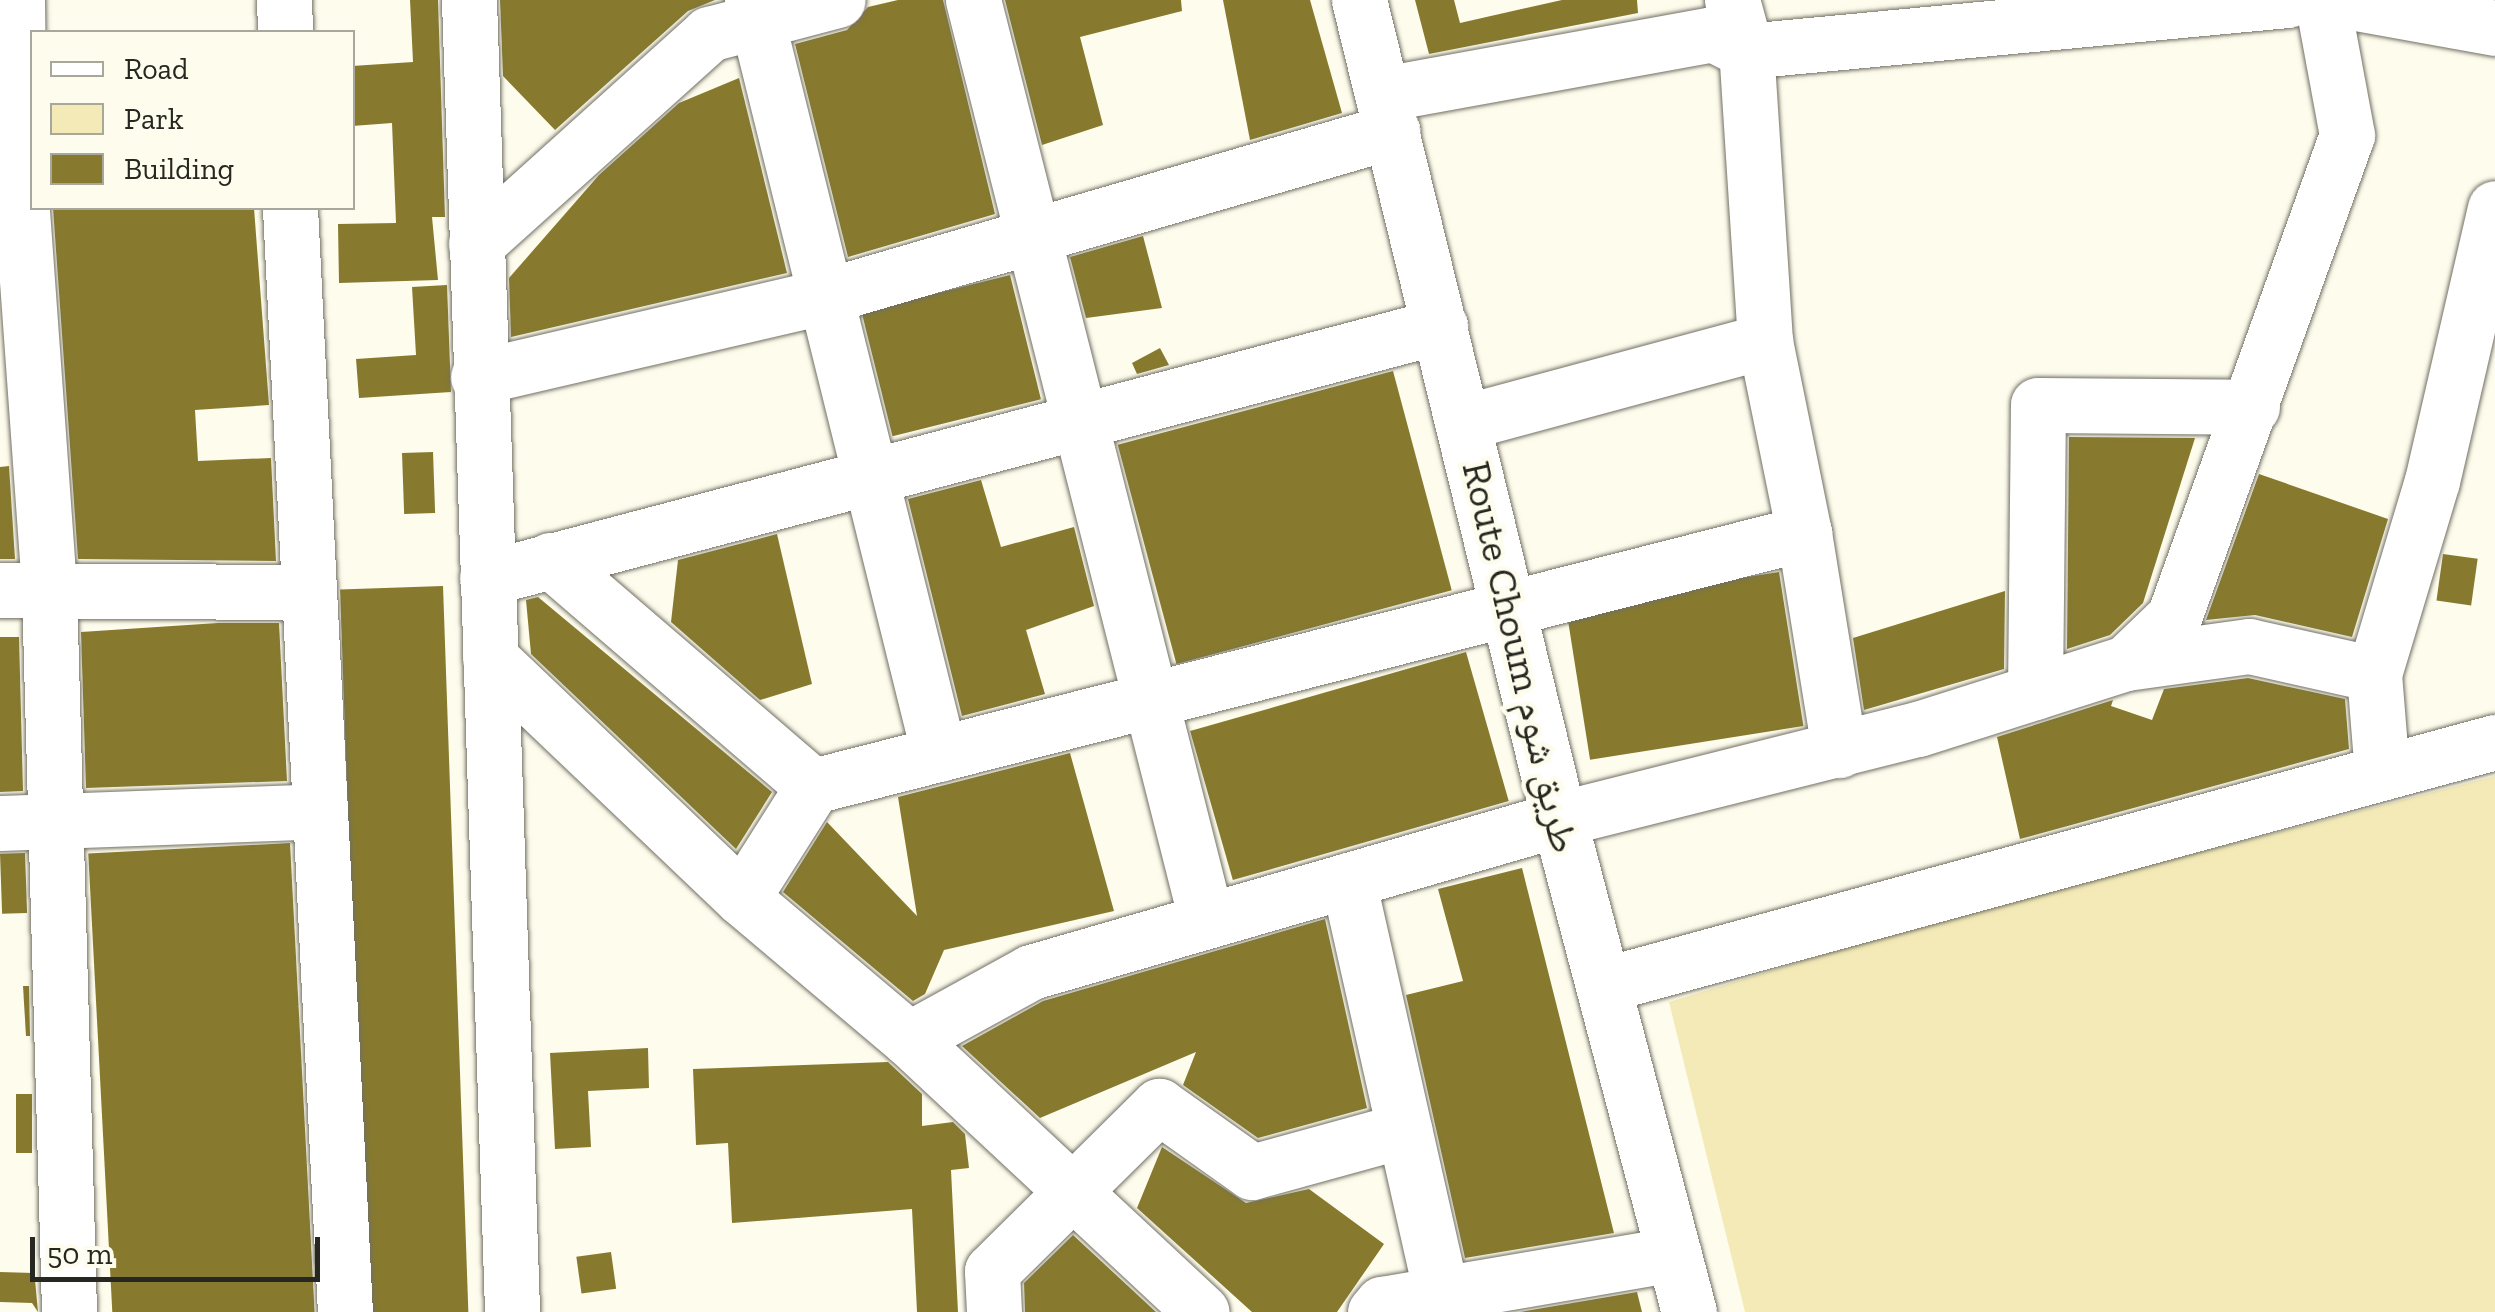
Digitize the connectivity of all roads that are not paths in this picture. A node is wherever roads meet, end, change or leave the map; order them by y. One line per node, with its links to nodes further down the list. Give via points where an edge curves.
1 (17, 0): 17 (main road)
2 (284, 0): 14 (main road)
3 (469, 0): 21 (main road)
4 (838, 0): 11 (main road)
5 (973, 0): 20 (main road)
6 (1359, 0): 16 (main road, Route Choum طريق شوم)
7 (1732, 0): 15 (main road)
8 (2288, 0): 12 (main road)
9 (2322, 0): 26 (main road, via 2347,135)
10 (2340, 0): 13 (main road)
11 (754, 10): 21 (main road, via 709,34); 22 (main road)
12 (2063, 11): 15 (main road)
13 (2495, 28)
14 (285, 30)
15 (1746, 52): 16 (main road, via 1713,34); 24 (main road)
16 (1388, 113): 20 (main road); 23 (main road, Route Choum طريق شوم)
17 (26, 168): 33 (main road)
18 (2495, 208): 38 (main road, via 2432,480)
19 (290, 210): 34 (main road)
20 (1033, 238): 22 (main road); 27 (main road)
21 (476, 244): 25 (main road)
22 (826, 296): 25 (main road); 29 (main road)
23 (1440, 326): 27 (main road); 28 (main road, Route Choum طريق شوم)
24 (1764, 341): 28 (main road); 30 (main road)
25 (478, 378): 32 (main road)
26 (2252, 407): 37 (main road, via 2174,617); 39 (main road, via 2038,406)
27 (1080, 422): 29 (main road); 40 (main road)
28 (1465, 422): 35 (main road, Route Choum طريق شوم)
29 (870, 476): 31 (main road); 43 (main road)
30 (1804, 534): 35 (main road); 42 (main road)
31 (550, 560): 32 (main road); 45 (main road)
32 (487, 578): 36 (main road)
33 (24, 590): 34 (main road); 48 (main road)
34 (309, 592): 46 (main road)
35 (1510, 613): 40 (main road); 47 (main road, Route Choum طريق شوم)
36 (490, 658): 51 (main road); 61 (main road)
37 (2126, 662): 38 (main road, via 2249,646); 39 (main road)
38 (2374, 674): 44 (main road)
39 (2034, 692): 42 (main road)
40 (1151, 700): 43 (main road); 52 (main road)
41 (2495, 742): 44 (main road)
42 (1839, 750): 47 (main road)
43 (939, 754): 45 (main road)
44 (2382, 773): 53 (main road)
45 (813, 786): 51 (main road)
46 (320, 810): 48 (main road); 60 (main road)
47 (1559, 819): 50 (main road); 53 (main road, Route Choum طريق شوم)
48 (55, 822): 49 (main road); 59 (main road)
49 (0, 823)
50 (1348, 880): 52 (main road); 55 (main road)
51 (742, 898): 54 (main road)
52 (1206, 919): 54 (main road, via 1031,972)
53 (1602, 985): 57 (main road, Route Choum طريق شوم)
54 (909, 1039): 56 (main road)
55 (1404, 1130): 56 (main road, via 1252,1172 1158,1106); 58 (main road)
56 (1066, 1192): 62 (main road, via 992,1272); 63 (main road)
57 (1674, 1254): 58 (main road); 65 (main road, Route Choum طريق شوم)
58 (1441, 1294): 64 (main road, via 1382,1304)
59 (69, 1312)
60 (345, 1312)
61 (512, 1312)
62 (994, 1312)
63 (1202, 1312)
64 (1375, 1312)
65 (1689, 1312)

